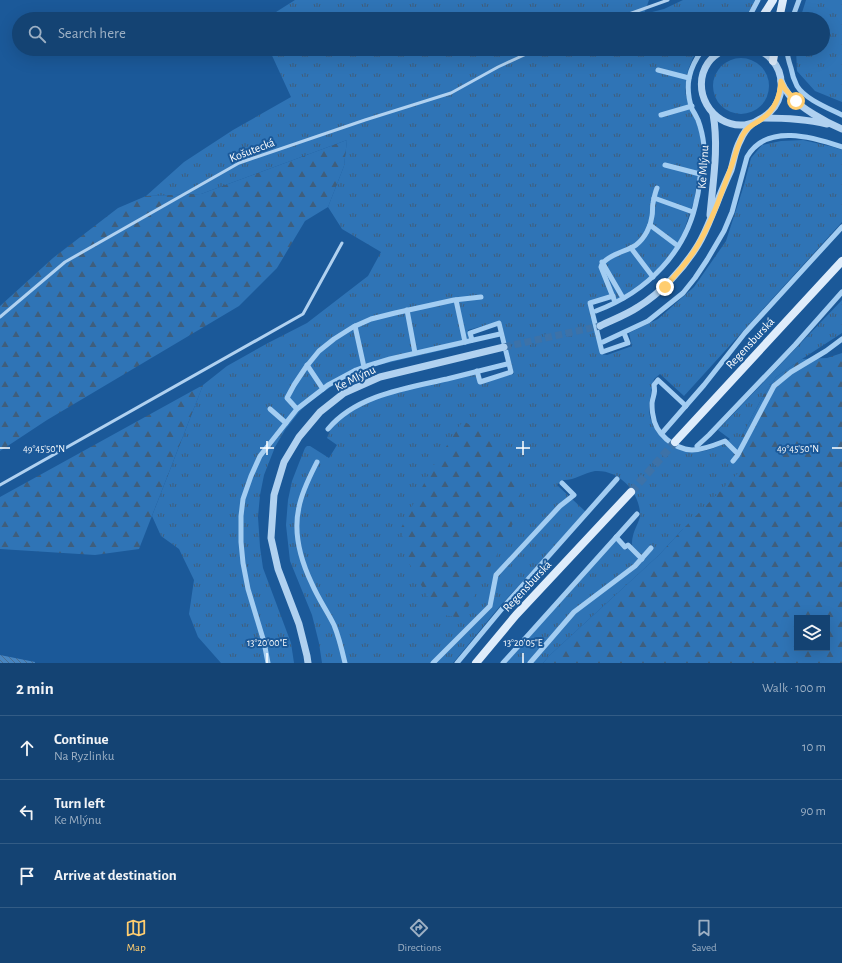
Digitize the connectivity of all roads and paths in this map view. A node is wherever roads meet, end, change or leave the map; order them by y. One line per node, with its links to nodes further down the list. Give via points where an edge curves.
1 (668, 0): 4 (lane)
2 (773, 0): 5 (main road)
3 (783, 0): 6 (main road)
4 (635, 12)
5 (765, 12)
6 (780, 12)
7 (522, 56): 21 (lane, Košutecká, via 451,93 239,163 64,262)
8 (714, 56): 13 (street, Ke Mlýnu, via 703,73 701,84 702,95)
9 (767, 56): 11 (street)
10 (774, 56): 11 (main road)
11 (773, 61): 12 (street)
12 (781, 81): 14 (street, Ke Mlýnu, via 777,102); 16 (street, via 796,101)
13 (713, 114): 15 (street, Ke Mlýnu, via 732,124); 18 (street, Ke Mlýnu, via 716,152)
14 (763, 118): 15 (street, Ke Mlýnu); 16 (street, via 805,120)
15 (753, 123): 18 (street, Ke Mlýnu, via 738,144)
16 (834, 126): 17 (street)
17 (842, 129)
18 (709, 223): 22 (street, Ke Mlýnu, via 682,268 665,287 638,307)
19 (342, 243): 25 (lane, via 303,314)
20 (842, 261): 24 (main road, Regensburská)
21 (0, 317)
22 (600, 326)
23 (504, 347): 27 (street, Ke Mlýnu, via 380,377 344,393 320,412 299,436 284,462 274,495 272,538 278,568 299,624)
24 (675, 442)
25 (0, 485)
26 (630, 492): 28 (main road, Regensburská)
27 (308, 663)
28 (476, 663)

